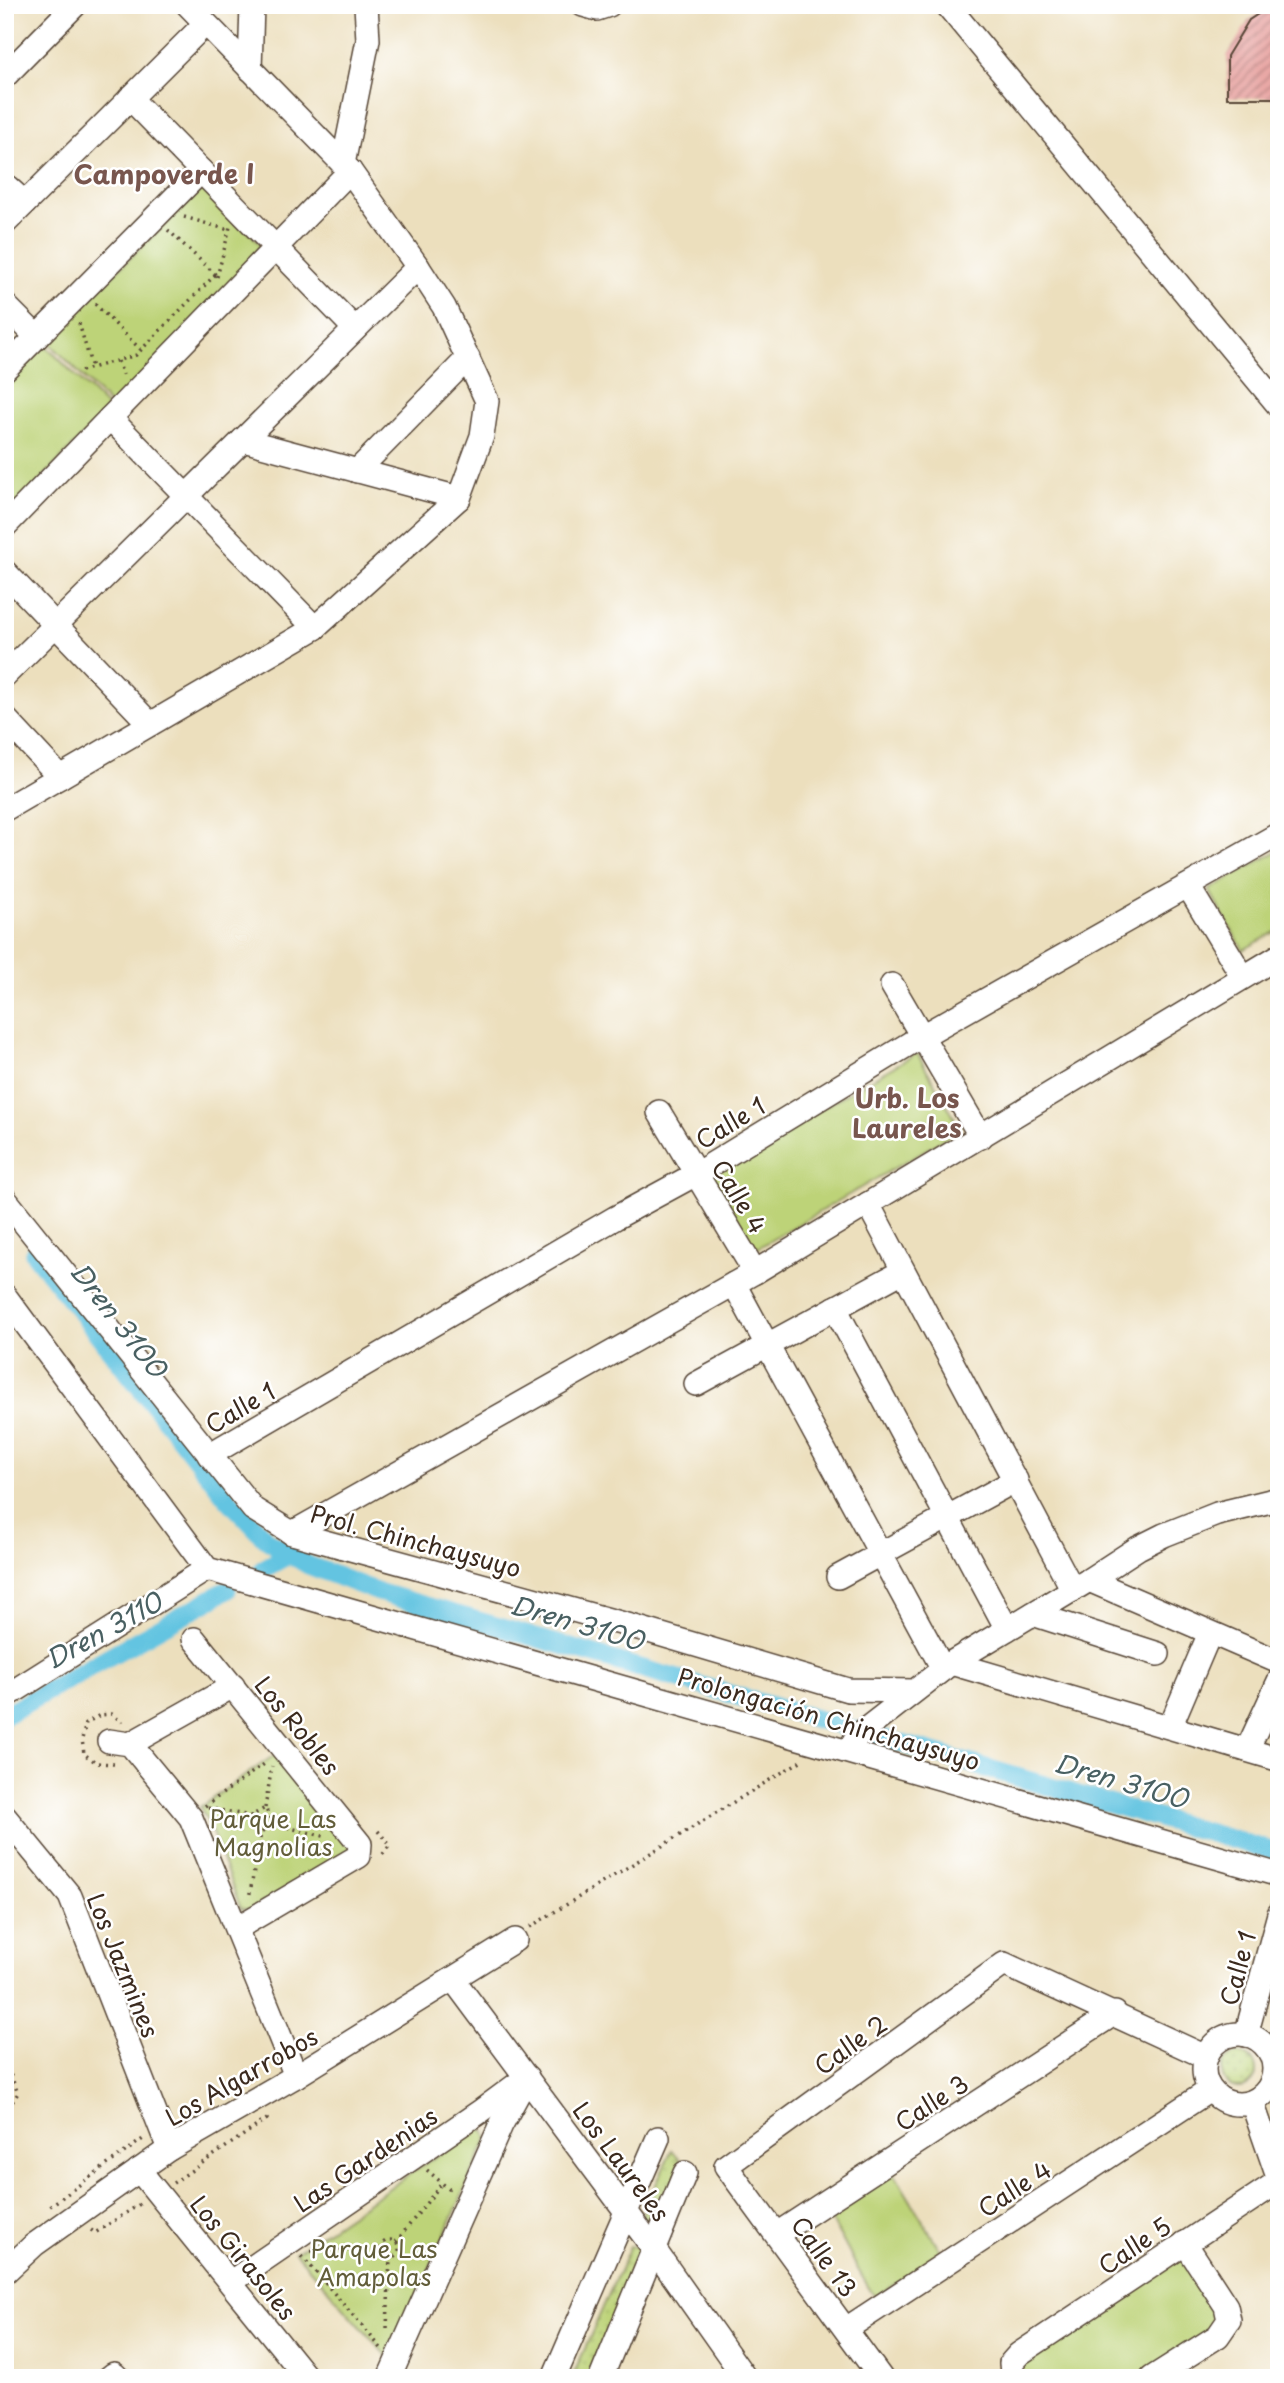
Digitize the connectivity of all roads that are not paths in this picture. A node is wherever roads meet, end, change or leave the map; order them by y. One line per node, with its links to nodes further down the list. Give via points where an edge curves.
1 (75, 5): 10 (street)
2 (188, 5): 8 (street)
3 (252, 5): 9 (street)
4 (366, 5): 12 (street, via 368,40)
5 (583, 5): 6 (street, via 597,9)
6 (609, 5)
7 (947, 5): 24 (street)
8 (205, 23): 9 (street); 11 (street)
9 (250, 69): 12 (street)
10 (5, 76)
11 (130, 98): 13 (street); 15 (street)
12 (346, 168): 17 (street); 18 (street)
13 (201, 171): 17 (street); 21 (street)
14 (5, 185): 15 (street)
15 (25, 203): 16 (street)
16 (5, 223)
17 (276, 248): 20 (street); 25 (street)
18 (418, 267): 20 (street); 22 (street, via 444,307)
19 (5, 305): 21 (street)
20 (355, 328): 26 (street)
21 (37, 337): 23 (street)
22 (468, 358): 27 (street); 29 (street, via 486,401 482,436)
23 (5, 369)
24 (1279, 406)
25 (110, 418): 28 (street); 30 (street)
26 (243, 440): 27 (street); 28 (street)
27 (357, 471): 29 (street)
28 (187, 496): 32 (street); 33 (street)
29 (459, 498): 33 (street)
30 (5, 526)
31 (5, 572): 32 (street)
32 (55, 625): 34 (street); 36 (street)
33 (315, 628): 36 (street)
34 (5, 675)
35 (5, 718): 37 (street)
36 (150, 724): 37 (street)
37 (60, 778): 38 (street)
38 (5, 809)
39 (1279, 834): 40 (street, Calle 1)
40 (1188, 886): 42 (street); 44 (street, Calle 1)
41 (1279, 956): 42 (street)
42 (1243, 977): 46 (street)
43 (892, 985): 44 (street)
44 (922, 1036): 46 (street); 47 (street, Calle 1)
45 (659, 1112): 47 (street, Calle 4)
46 (981, 1137): 49 (street)
47 (696, 1174): 51 (street, Calle 4); 57 (street, Calle 1)
48 (5, 1199): 57 (street, Prol. Chinchaysuyo)
49 (868, 1204): 50 (street); 51 (street)
50 (904, 1270): 54 (street); 58 (street)
51 (755, 1272): 52 (street)
52 (734, 1284): 55 (street); 61 (street)
53 (5, 1296): 63 (street)
54 (835, 1308): 55 (street); 60 (street)
55 (767, 1345): 56 (street); 62 (street)
56 (696, 1384)
57 (209, 1455): 61 (street, Prol. Chinchaysuyo, via 253,1509)
58 (1016, 1480): 60 (street); 65 (street)
59 (1279, 1499): 65 (street, via 1182,1527 1138,1548)
60 (947, 1518): 62 (street); 67 (street)
61 (292, 1533): 75 (street, Prol. Chinchaysuyo, via 848,1689)
62 (880, 1554): 64 (street); 72 (street)
63 (207, 1569): 76 (street); 78 (street, Prolongación Chinchaysuyo, via 826,1744)
64 (838, 1577)
65 (1081, 1585): 66 (street); 68 (street)
66 (1033, 1614): 67 (street); 70 (street)
67 (1007, 1629): 72 (street)
68 (1210, 1633): 71 (street); 77 (street)
69 (194, 1639): 74 (street, Los Robles)
70 (1158, 1654)
71 (1279, 1662)
72 (947, 1666): 75 (street); 77 (street)
73 (1279, 1681): 79 (street)
74 (233, 1686): 84 (street, via 120,1743 191,1818); 84 (street, Los Robles, via 359,1856)
75 (914, 1691): 78 (street)
76 (5, 1697)
77 (1170, 1727): 79 (street)
78 (853, 1744): 82 (street, Prolongación Chinchaysuyo)
79 (1247, 1750): 80 (street)
80 (1277, 1759)
81 (5, 1817): 96 (street, Los Jazmines, via 70,1896)
82 (1279, 1875)
83 (1279, 1914): 88 (street, Calle 1)
84 (237, 1928): 90 (street)
85 (522, 1933): 86 (street, Los Algarrobos)
86 (453, 1979): 90 (street, Los Algarrobos); 91 (street, Los Laureles)
87 (1115, 2013): 89 (street); 97 (street, Calle 2, via 1004,1964); 102 (street, Calle 3)
88 (1246, 2035): 89 (street, via 1222,2038); 92 (street, via 1269,2052)
89 (1206, 2057): 93 (street, via 1204,2074)
90 (296, 2076): 96 (street, Los Algarrobos)
91 (527, 2077): 101 (street, Los Laureles); 106 (street, Las Gardenias); 108 (street)
92 (1276, 2081): 94 (street)
93 (1210, 2090): 94 (street, via 1229,2103); 107 (street, Calle 4)
94 (1252, 2102): 100 (street)
95 (658, 2138): 101 (street)
96 (169, 2149): 98 (street, Los Algarrobos)
97 (726, 2165): 102 (street, Calle 13)
98 (139, 2170): 105 (street, Los Algarrobos, via 34,2245); 106 (street, Los Girasoles)
99 (685, 2173): 104 (street)
100 (1279, 2180): 103 (street, Calle 5)
101 (625, 2210): 104 (street, Los Laureles); 111 (street)
102 (776, 2234): 107 (street, Calle 13)
103 (1185, 2243): 114 (street, Calle 5, via 1019,2354 1011,2363); 115 (street, via 1226,2306 1229,2320 1218,2336)
104 (654, 2249): 109 (street, Los Laureles); 112 (street)
105 (5, 2272)
106 (231, 2282): 110 (street, Los Girasoles)
107 (846, 2329): 113 (street, Calle 13)
108 (389, 2368)
109 (737, 2373)
110 (307, 2378)
111 (554, 2378)
112 (601, 2378)
113 (881, 2378)
114 (1014, 2378)
115 (1152, 2378)

